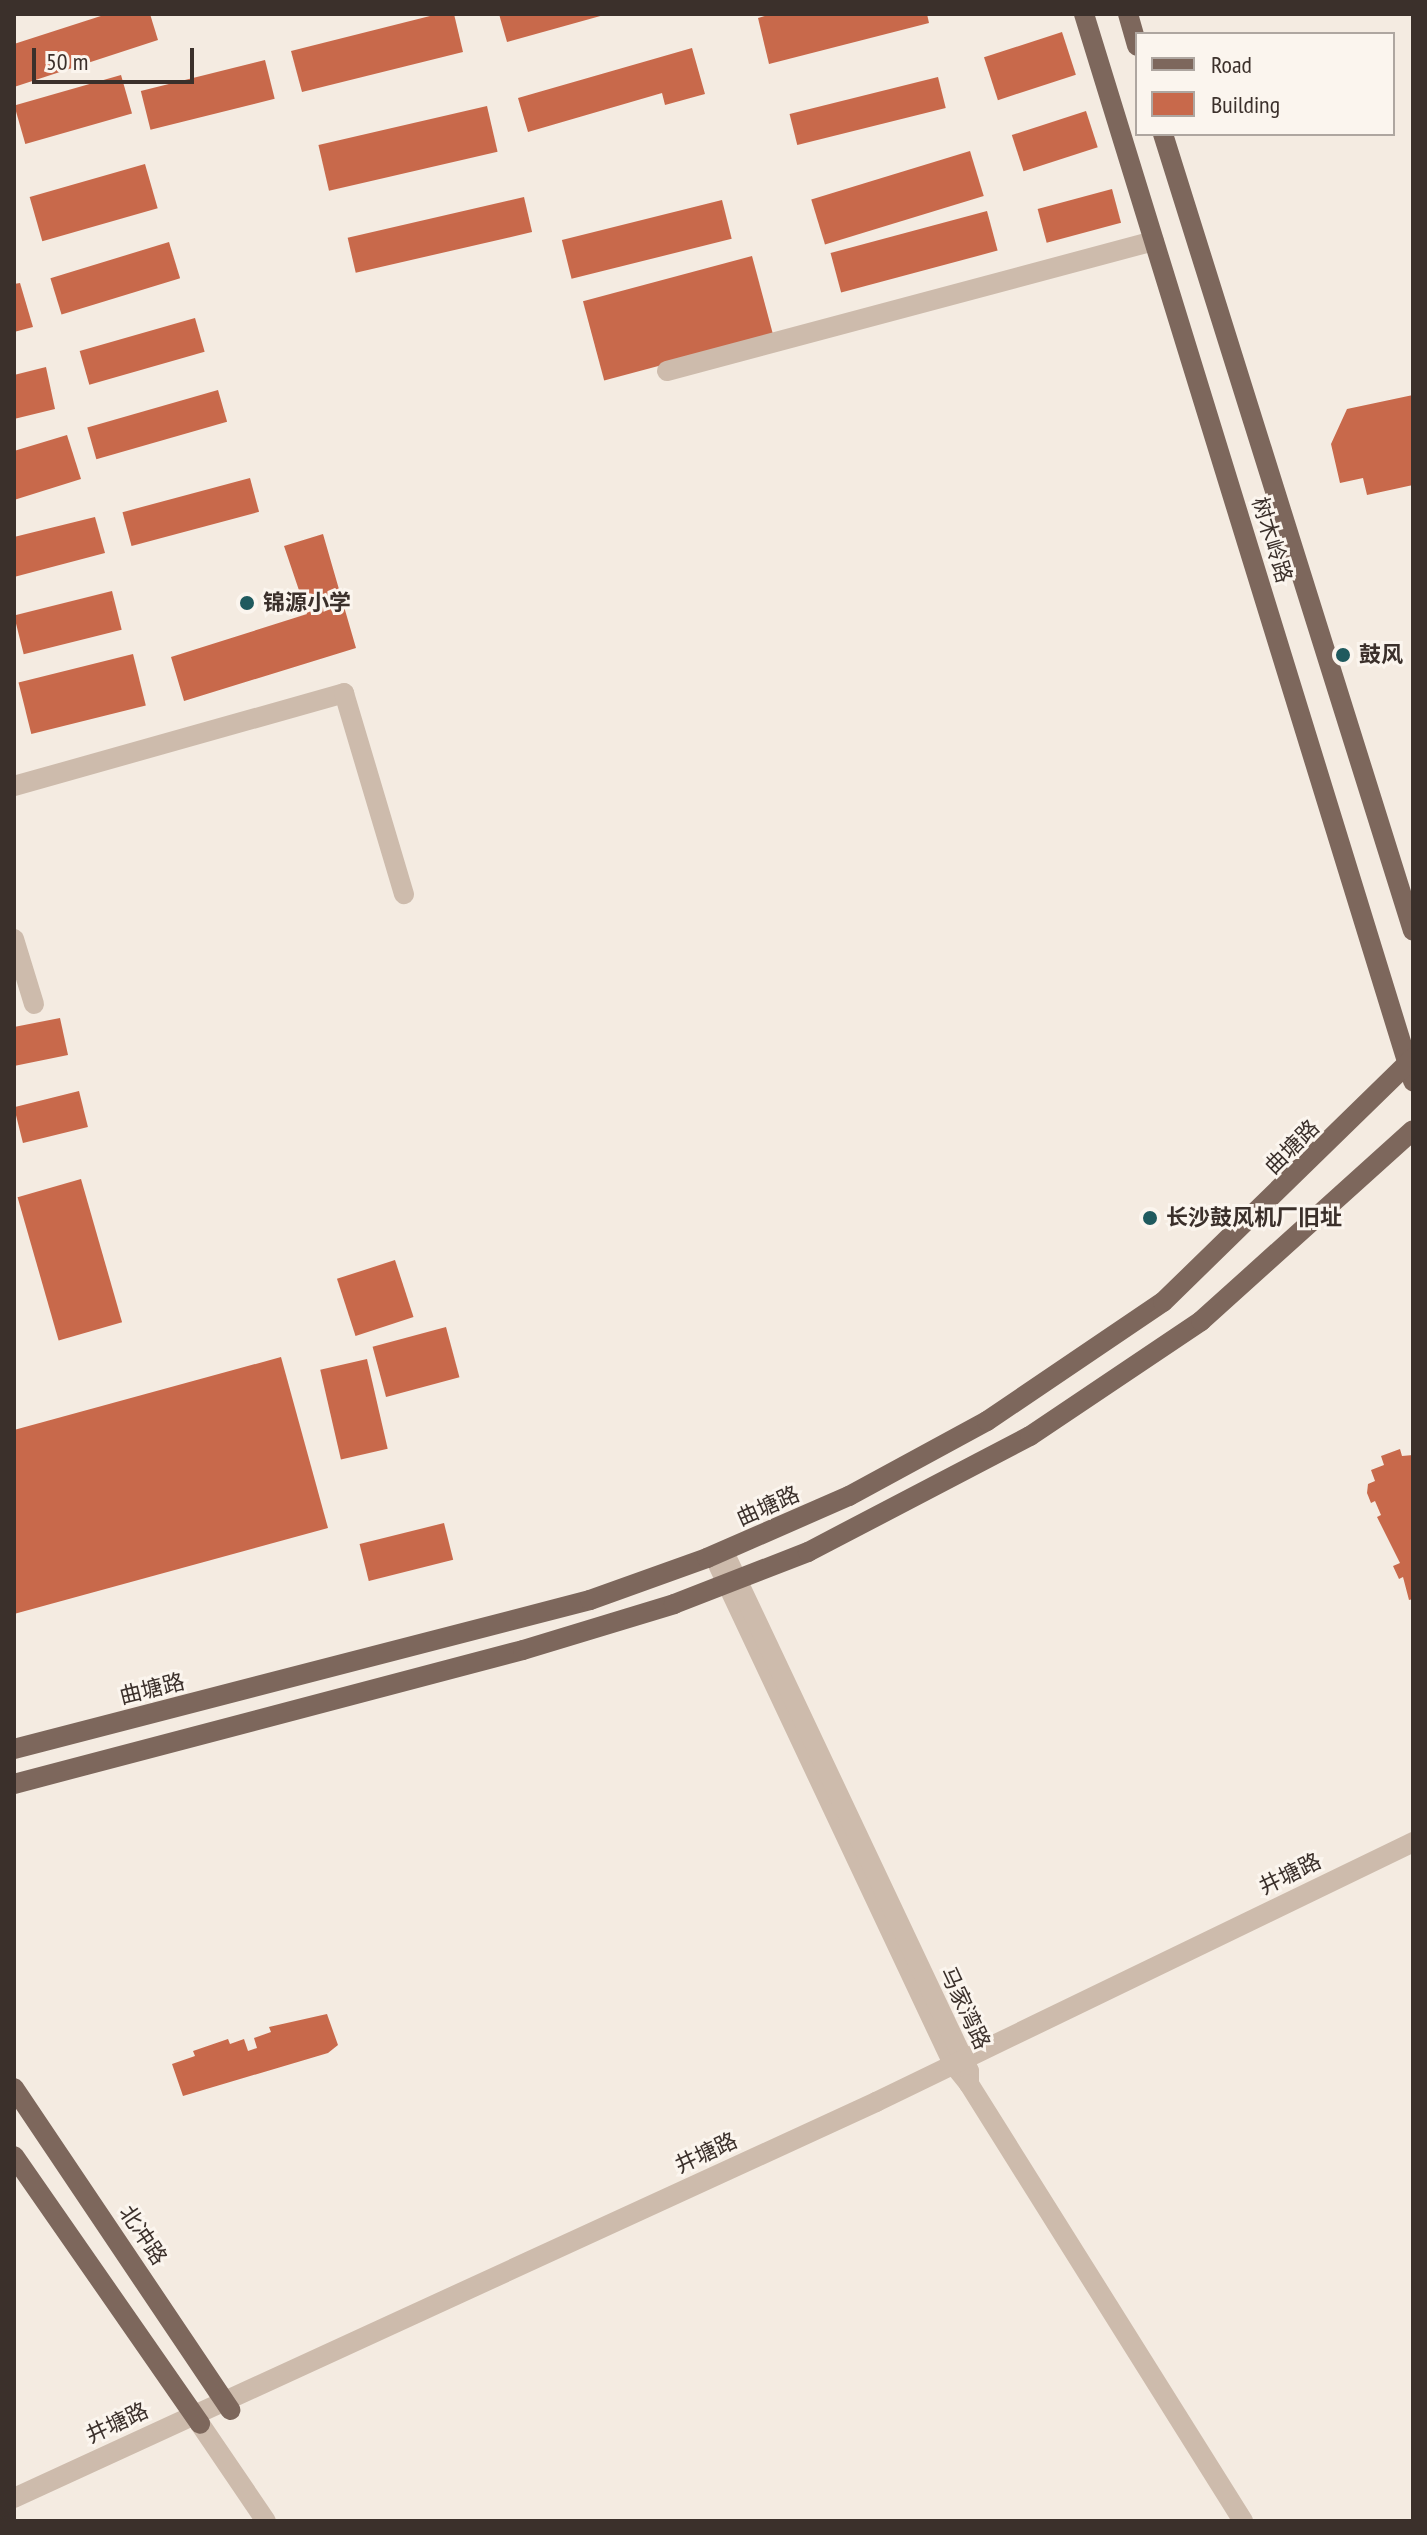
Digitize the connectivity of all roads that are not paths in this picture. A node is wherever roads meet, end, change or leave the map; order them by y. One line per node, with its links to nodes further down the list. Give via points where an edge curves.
1 (1084, 14): 5 (main road, 树木岭路)
2 (1128, 14): 3 (main road)
3 (1135, 39)
4 (1164, 136): 9 (main road, 树木岭路)
5 (1154, 241): 6 (street); 12 (main road, 树木岭路)
6 (667, 371)
7 (14, 786): 8 (street, via 344,693)
8 (404, 894)
9 (1413, 931)
10 (14, 939): 11 (street)
11 (34, 1004)
12 (1412, 1067): 14 (main road, 曲塘路, via 1150,1312 1047,1383 932,1452)
13 (1413, 1130): 15 (main road, via 1235,1294 1030,1436 821,1545)
14 (719, 1554): 15 (street, 马家湾路); 16 (main road, 曲塘路, via 525,1618)
15 (731, 1581): 17 (main road, via 523,1650); 20 (street, 马家湾路)
16 (14, 1749)
17 (14, 1784)
18 (1413, 1842): 20 (street, 井塘路)
19 (1413, 1857): 20 (street, 井塘路)
20 (963, 2071): 23 (street, 井塘路); 28 (street, 马家湾路)
21 (14, 2088): 23 (main road, 北冲路)
22 (14, 2156): 24 (main road)
23 (227, 2405): 24 (street, 井塘路)
24 (196, 2419): 25 (street, 井塘路); 26 (street, 井塘路); 27 (street)
25 (14, 2498)
26 (14, 2511)
27 (266, 2521)
28 (1243, 2521)

